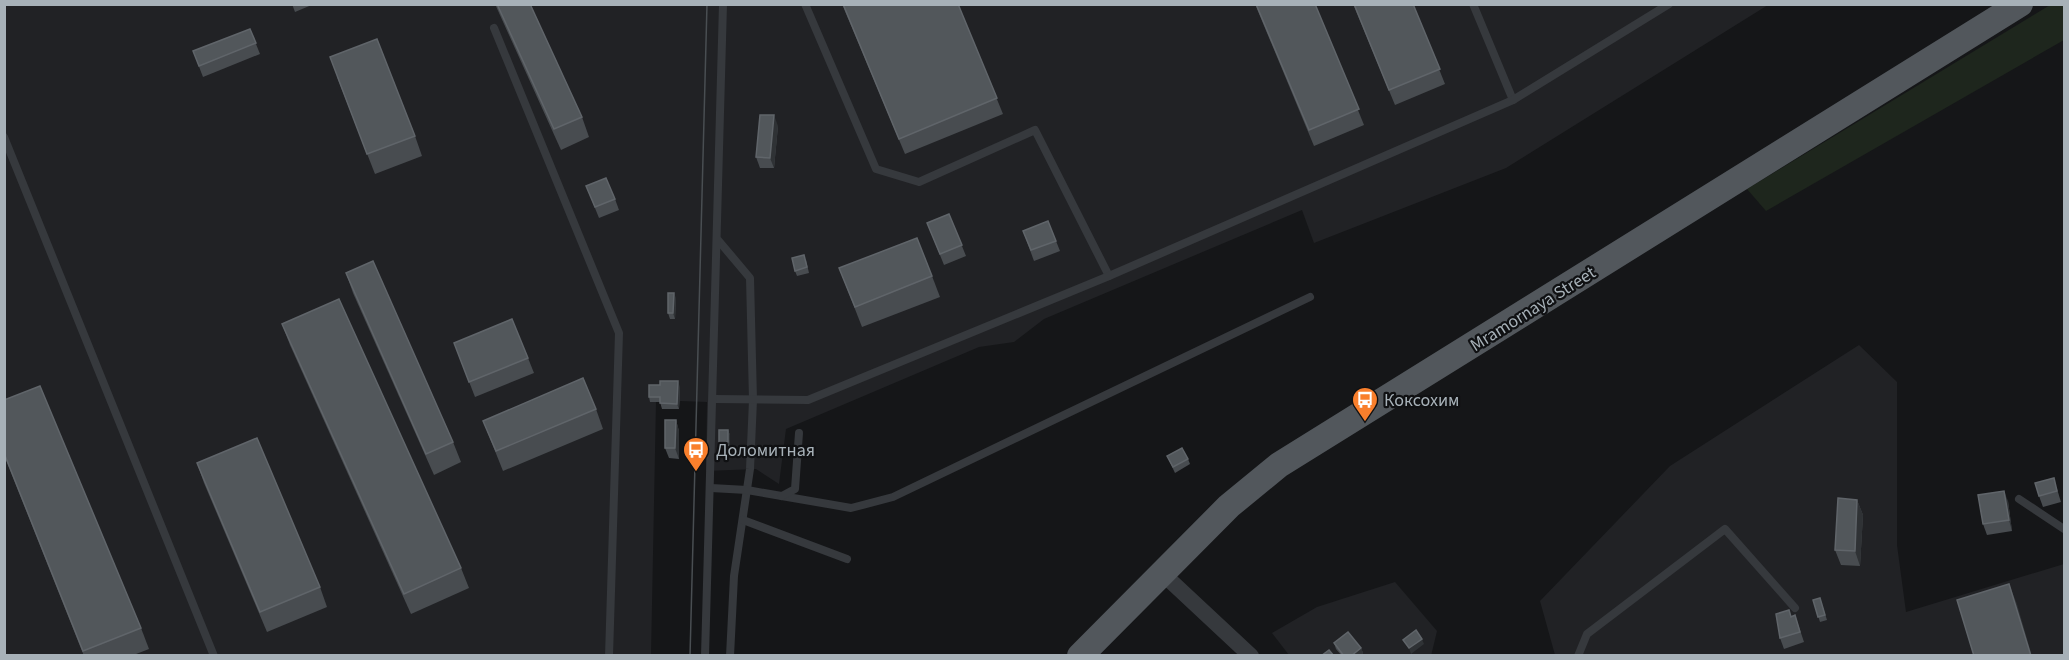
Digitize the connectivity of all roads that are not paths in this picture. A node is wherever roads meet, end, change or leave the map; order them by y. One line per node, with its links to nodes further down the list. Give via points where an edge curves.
1 (723, 4): 9 (lane)
2 (805, 4): 10 (lane, via 876,169 919,182 1035,130)
3 (1473, 4): 7 (lane)
4 (1669, 4): 7 (lane)
5 (2020, 4): 22 (main road, Mramornaya Street, via 1279,465 1229,506)
6 (494, 28): 25 (lane, via 619,333)
7 (1513, 100): 10 (lane)
8 (4, 137): 24 (lane)
9 (718, 240): 12 (lane); 13 (lane, via 750,278)
10 (1109, 276): 13 (lane, via 808,400)
11 (1310, 297): 17 (lane, via 893,497 851,508)
12 (714, 399): 13 (lane); 15 (lane)
13 (753, 400): 16 (lane)
14 (799, 433): 17 (lane, via 795,489)
15 (711, 488): 16 (lane); 26 (lane)
16 (747, 490): 17 (lane); 19 (lane)
17 (781, 496)
18 (2019, 499): 20 (lane)
19 (743, 520): 21 (lane); 27 (lane, via 734,576)
20 (2064, 529)
21 (847, 559)
22 (1161, 572): 28 (main road, Mramornaya Street); 29 (street)
23 (1795, 608): 30 (lane, via 1725,529 1587,634)
24 (214, 656)
25 (609, 656)
26 (705, 656)
27 (730, 656)
28 (1080, 656)
29 (1251, 656)
30 (1578, 656)

